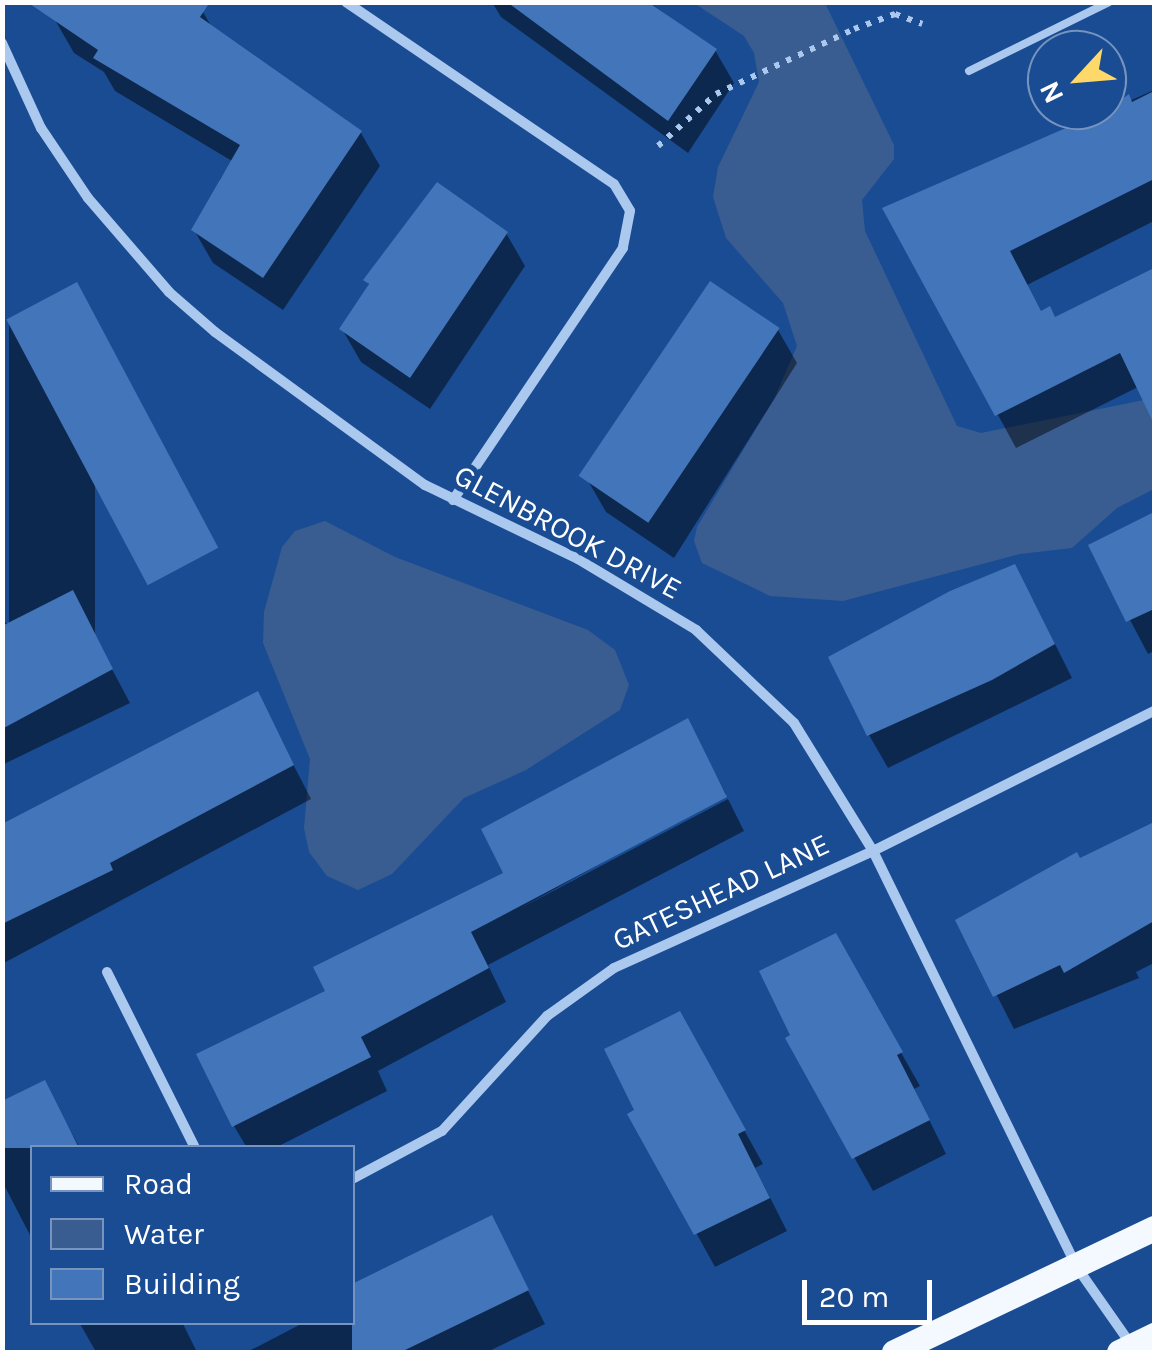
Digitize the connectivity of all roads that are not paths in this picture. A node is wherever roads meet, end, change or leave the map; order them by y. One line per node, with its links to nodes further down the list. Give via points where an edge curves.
1 (346, 2): 5 (street, via 614,184 630,210 623,248)
2 (1109, 2): 4 (lane)
3 (2, 44): 5 (street, GLENBROOK DRIVE, via 64,165 169,292 263,374)
4 (970, 71)
5 (453, 500): 7 (street, GLENBROOK DRIVE, via 594,568 732,658 820,757)
6 (1154, 711): 7 (street, GATESHEAD LANE)
7 (873, 851): 10 (street, GATESHEAD LANE, via 791,883 590,984 517,1045 442,1131); 12 (street, GLENBROOK DRIVE)
8 (107, 972): 9 (street)
9 (194, 1145)
10 (355, 1177)
11 (1154, 1228): 12 (main road)
12 (1076, 1266): 13 (street, GLENBROOK DRIVE); 14 (main road)
13 (1135, 1347)
14 (894, 1352)

